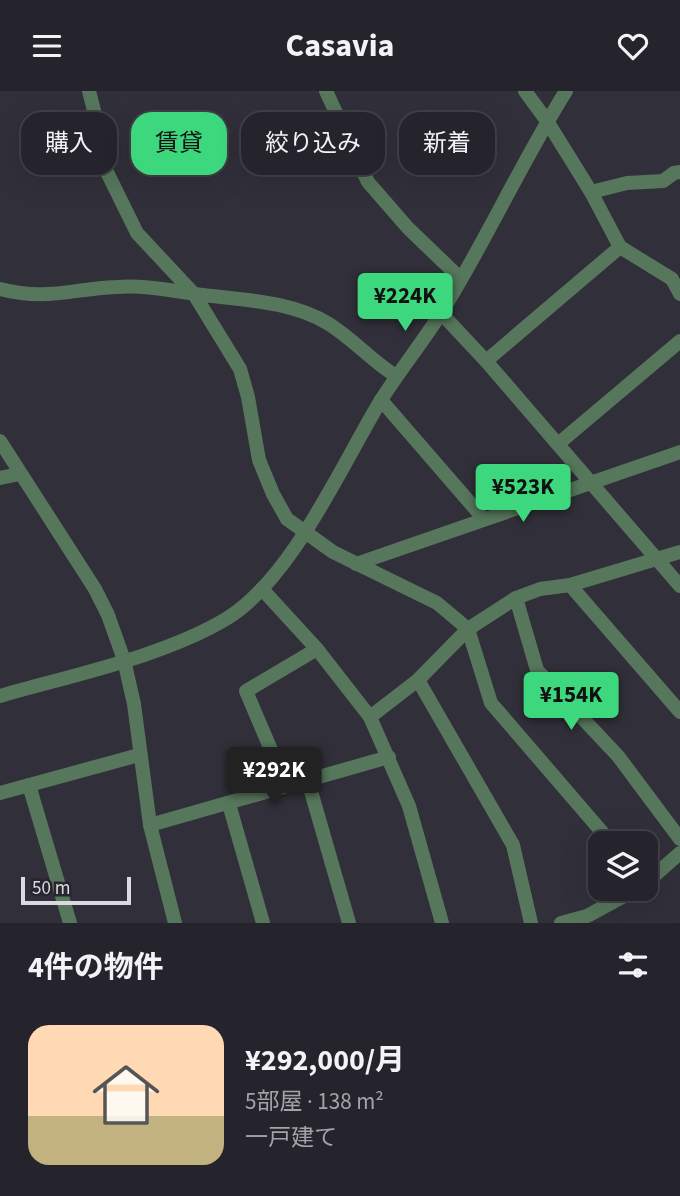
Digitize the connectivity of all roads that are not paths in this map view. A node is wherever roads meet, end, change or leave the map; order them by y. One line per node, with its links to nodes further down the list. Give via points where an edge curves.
1 (89, 91): 11 (street, via 105,168 119,200 137,233)
2 (326, 91): 9 (street, via 368,182)
3 (525, 91): 5 (street)
4 (566, 91): 5 (street)
5 (547, 121): 7 (street); 9 (street)
6 (680, 172): 7 (street, via 663,181)
7 (591, 192): 8 (street)
8 (620, 247): 12 (street, via 672,279); 15 (street)
9 (460, 278): 13 (street)
10 (0, 289): 11 (street, via 51,296 116,286)
11 (194, 294): 16 (street, via 280,305 327,323); 25 (street, via 240,369 260,460 273,494 286,519)
12 (680, 294)
13 (441, 313): 15 (street); 16 (street)
14 (680, 341): 19 (street)
15 (486, 361): 19 (street)
16 (396, 376): 17 (street)
17 (381, 400): 24 (street); 25 (street)
18 (0, 441): 21 (street)
19 (558, 444): 23 (street)
20 (680, 452): 23 (street)
21 (20, 474): 22 (street); 35 (street, via 95,589)
22 (0, 478)
23 (590, 482): 24 (street); 27 (street)
24 (484, 519): 28 (street)
25 (304, 532): 28 (street); 31 (street)
26 (680, 552): 27 (street)
27 (655, 558): 29 (street); 30 (street)
28 (356, 564): 33 (street, via 437,603)
29 (570, 585): 32 (street); 38 (street)
30 (680, 586)
31 (262, 589): 34 (street); 35 (street, via 227,618 182,641)
32 (516, 598): 33 (street); 49 (street, via 537,670 618,756)
33 (468, 629): 36 (street); 48 (street, via 491,703)
34 (317, 649): 39 (street); 44 (street, via 246,691)
35 (124, 660): 37 (street); 40 (street)
36 (418, 680): 39 (street); 58 (street, via 513,845)
37 (0, 696)
38 (680, 712)
39 (370, 717): 41 (street)
40 (139, 755): 43 (street); 47 (street)
41 (389, 757): 42 (street); 57 (street, via 409,806)
42 (308, 781): 44 (street); 56 (street)
43 (29, 785): 45 (street); 53 (street)
44 (286, 785): 46 (street)
45 (0, 793)
46 (229, 804): 47 (street); 55 (street)
47 (150, 825): 54 (street)
48 (601, 831)
49 (680, 839)
50 (680, 853): 51 (street)
51 (658, 872)
52 (614, 901): 59 (street, via 587,916)
53 (70, 923)
54 (175, 923)
55 (263, 923)
56 (349, 923)
57 (442, 923)
58 (531, 923)
59 (561, 923)

